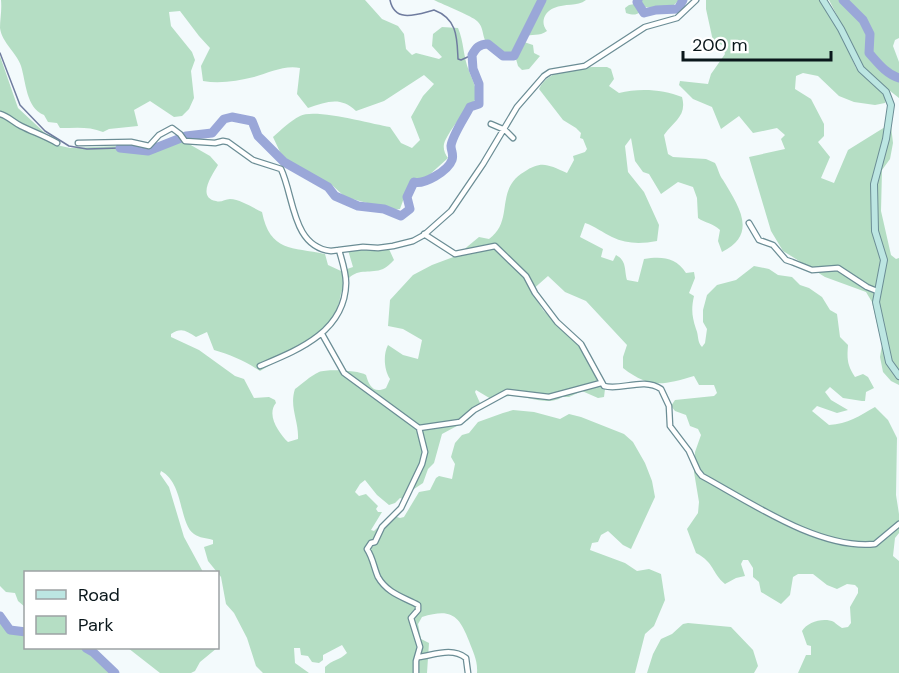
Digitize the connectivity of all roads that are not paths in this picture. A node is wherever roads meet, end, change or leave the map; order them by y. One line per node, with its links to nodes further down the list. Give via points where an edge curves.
1 (696, 0): 5 (street, via 677,18 645,27 585,66 547,74)
2 (824, 0): 12 (street, via 861,69 886,92 891,105 874,184 875,231 884,260)
3 (0, 114): 7 (street)
4 (491, 124): 5 (street)
5 (503, 129): 6 (street); 10 (street, via 451,211)
6 (513, 138)
7 (57, 143)
8 (78, 143): 11 (street, via 131,142 149,146 172,128 185,141 228,142 254,160 281,169 303,235 327,251)
9 (749, 223): 12 (street, via 759,240 776,247 786,260 812,270 838,268)
10 (424, 234): 11 (street, via 393,246); 16 (street, via 455,254 495,246 526,276 557,322 581,344)
11 (339, 250): 13 (street, via 346,281 344,299)
12 (877, 291): 15 (street, via 877,310 889,362)
13 (322, 334): 14 (street); 17 (street, via 344,373)
14 (260, 366)
15 (899, 376)
16 (602, 383): 17 (street, via 549,397 507,392 460,422); 18 (street, via 606,388 633,384 662,389 669,406 670,426 702,476 794,526 846,543 868,544 878,543)
17 (419, 428): 19 (street, via 425,452 422,464 401,508 367,549 384,586 418,605 411,618 420,647)
18 (899, 524)
19 (418, 657): 20 (street); 21 (street, via 463,655)
20 (416, 673)
21 (468, 673)

